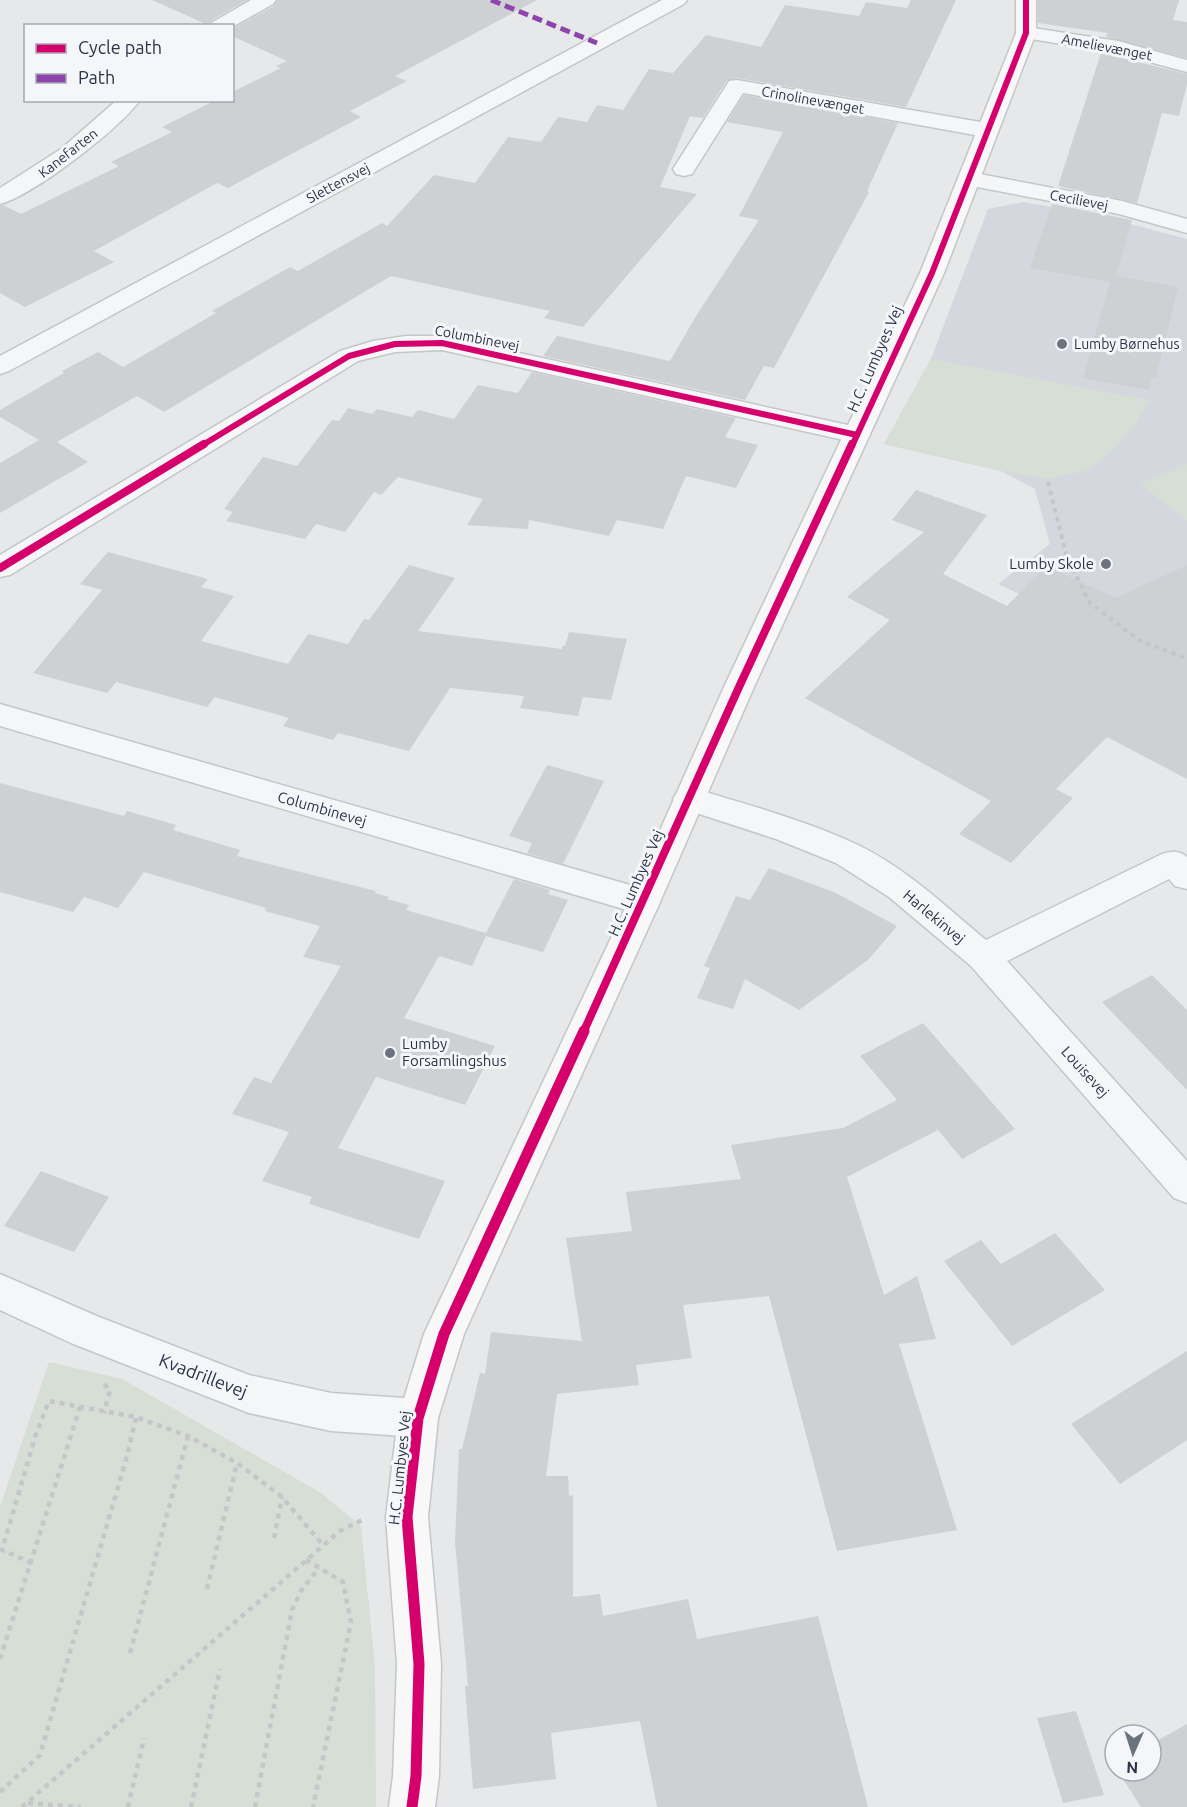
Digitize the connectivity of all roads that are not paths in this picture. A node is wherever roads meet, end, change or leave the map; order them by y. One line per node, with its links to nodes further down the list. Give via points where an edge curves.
1 (266, 0): 4 (street)
2 (677, 0): 13 (street, Slettensvej)
3 (1026, 0): 5 (street, H.C. Lumbyes Vej)
4 (224, 24)
5 (1026, 33): 6 (street, Amelievænget, via 1118,47); 8 (street, H.C. Lumbyes Vej)
6 (1187, 66)
7 (128, 102): 11 (street, Kanefarten, via 79,147 25,185)
8 (986, 130): 9 (street, Crinolinevænget, via 737,86); 10 (street, H.C. Lumbyes Vej)
9 (684, 170)
10 (969, 179): 12 (street, Cecilievej, via 1122,208); 14 (street, H.C. Lumbyes Vej, via 932,273)
11 (0, 197)
12 (1187, 226)
13 (0, 366)
14 (857, 435): 15 (street, Columbinevej, via 442,343 379,345 349,356); 17 (street, H.C. Lumbyes Vej)
15 (0, 568)
16 (0, 715): 19 (street, Columbinevej)
17 (689, 800): 19 (street, H.C. Lumbyes Vej); 20 (street, Harlekinvej, via 847,854 900,888)
18 (1182, 866): 20 (street)
19 (644, 902): 23 (street, H.C. Lumbyes Vej, via 444,1334)
20 (983, 957): 21 (street, Louisevej)
21 (1187, 1187)
22 (0, 1291): 23 (street, Kvadrillevej, via 249,1394 331,1412)
23 (418, 1418): 24 (street, H.C. Lumbyes Vej, via 408,1517 419,1664)
24 (412, 1807)

